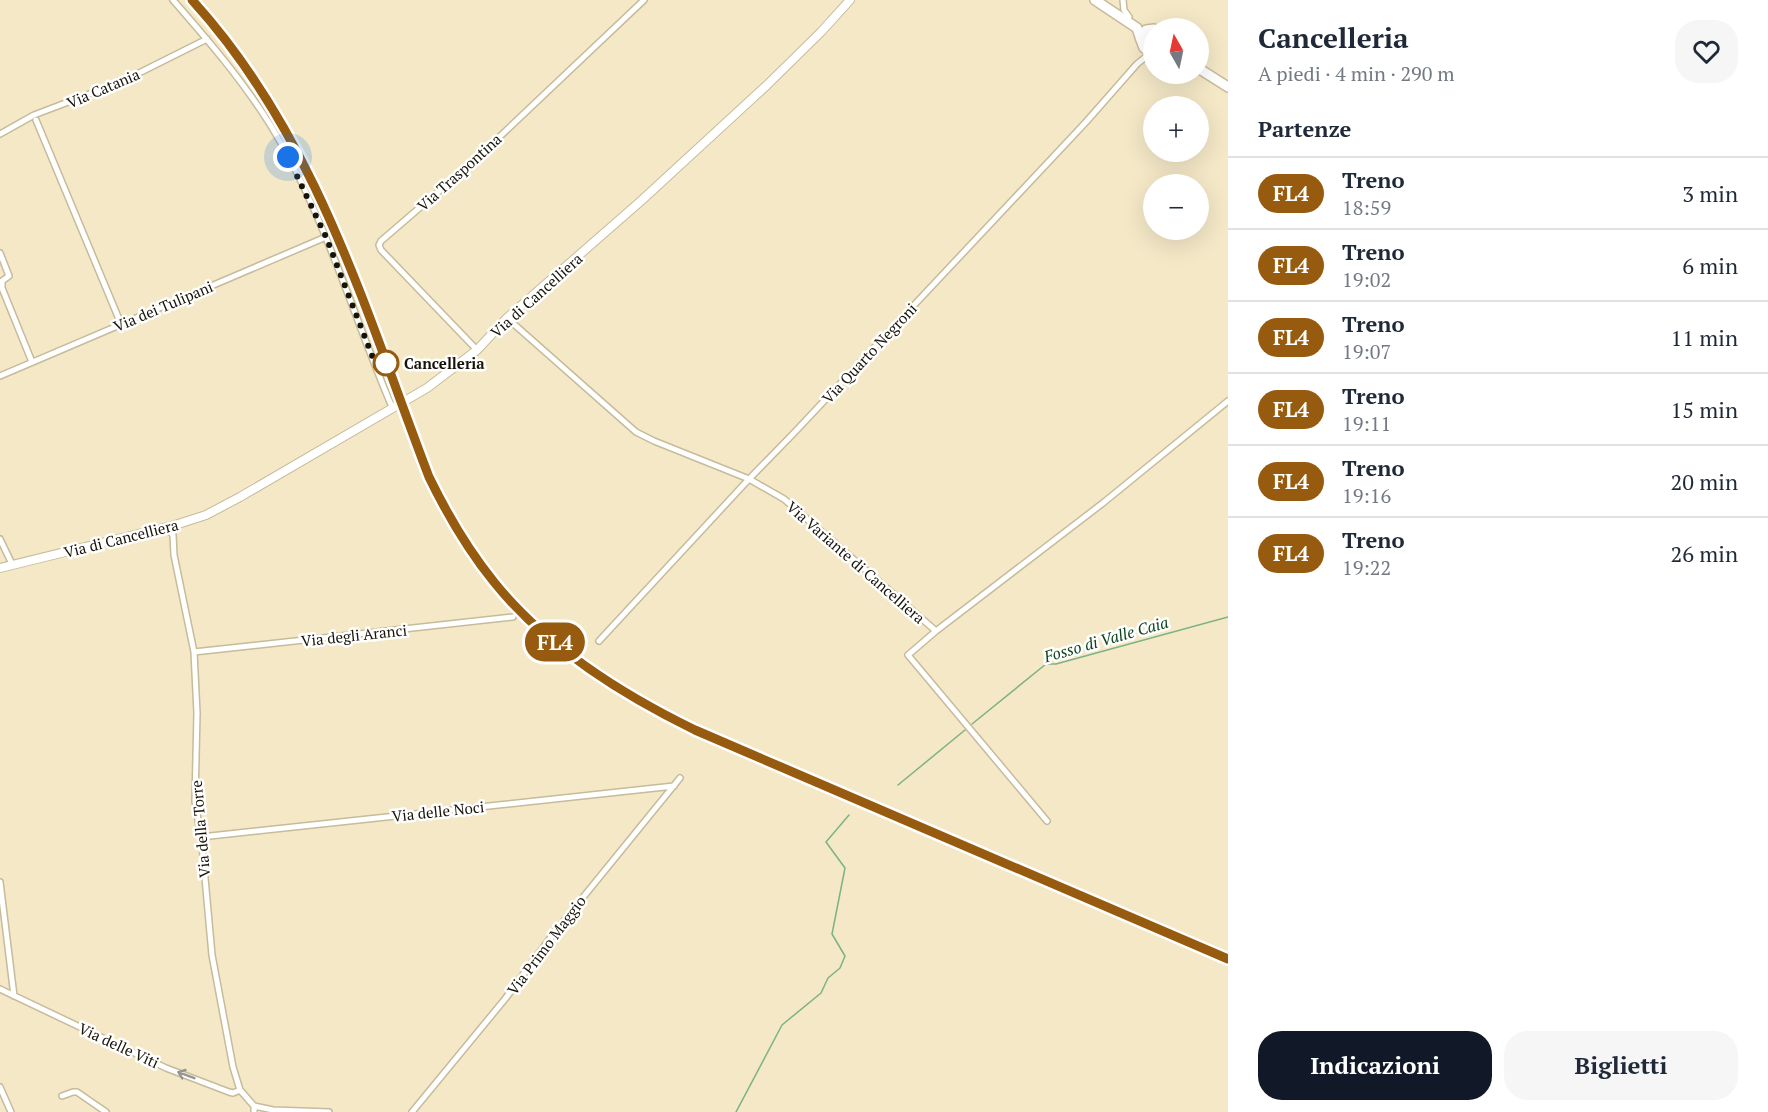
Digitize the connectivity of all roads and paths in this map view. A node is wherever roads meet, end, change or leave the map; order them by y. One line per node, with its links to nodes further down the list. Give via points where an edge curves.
1 (173, 0): 9 (street)
2 (644, 0): 22 (street, Via Traspontina, via 474,161 381,241 381,250)
3 (850, 0): 20 (street, Via di Cancelliera, via 767,85)
4 (1095, 0): 10 (main road, via 1137,28)
5 (1104, 0): 7 (main road)
6 (1123, 0): 7 (street)
7 (1129, 17): 8 (main road)
8 (1143, 25)
9 (207, 39): 17 (street, Via Catania, via 121,82 34,115); 18 (street, via 271,125)
10 (1143, 39)
11 (1143, 55): 13 (street, Via Quarto Negroni)
12 (1143, 59): 13 (street, Via Quarto Negroni)
13 (1137, 64): 27 (street, Via Quarto Negroni, via 1084,125)
14 (1209, 75): 15 (main road)
15 (1228, 87)
16 (36, 120): 21 (street)
17 (0, 134)
18 (326, 237): 21 (street, Via dei Tulipani); 26 (street)
19 (0, 253): 23 (street, via 9,276 1,282 2,288)
20 (507, 318): 22 (street, Via di Cancelliera); 27 (street, Via Variante di Cancelliera, via 636,432)
21 (121, 324): 23 (street, Via dei Tulipani)
22 (477, 351): 26 (street, Via di Cancelliera, via 441,379)
23 (32, 362): 24 (street, Via dei Tulipani)
24 (0, 376)
25 (1228, 401): 35 (street, Via Variante di Cancelliera)
26 (392, 407): 28 (street, Via di Cancelliera, via 232,502)
27 (748, 479): 35 (street, Via Variante di Cancelliera, via 796,508); 36 (street, Via Quarto Negroni)
28 (185, 522): 29 (street, Via di Cancelliera); 31 (street)
29 (166, 527): 31 (street, Via della Torre); 32 (street, Via di Cancelliera)
30 (0, 539): 32 (street)
31 (173, 539): 37 (street, Via della Torre)
32 (12, 564): 33 (street, Via di Cancelliera)
33 (0, 568)
34 (513, 617): 37 (street, Via degli Aranci)
35 (936, 631): 40 (street, Via Variante di Cancelliera, via 908,655)
36 (599, 641)
37 (194, 652): 41 (street, Via della Torre, via 198,713 194,789)
38 (680, 778): 39 (street, Via Primo Maggio)
39 (675, 786): 41 (street, Via delle Noci); 52 (street, Via Primo Maggio)
40 (1047, 821)
41 (201, 837): 46 (street, Via della Torre, via 212,955)
42 (0, 882): 44 (street)
43 (0, 989): 44 (street, Via delle Viti)
44 (14, 996): 46 (street, Via delle Viti, one-way to 44, via 231,1093 166,1068)
45 (0, 1087): 49 (street)
46 (240, 1090): 48 (street, Via della Torre)
47 (62, 1096): 50 (street, via 77,1092)
48 (254, 1109): 51 (street)
49 (11, 1112)
50 (106, 1112)
51 (329, 1112)
52 (412, 1112)

